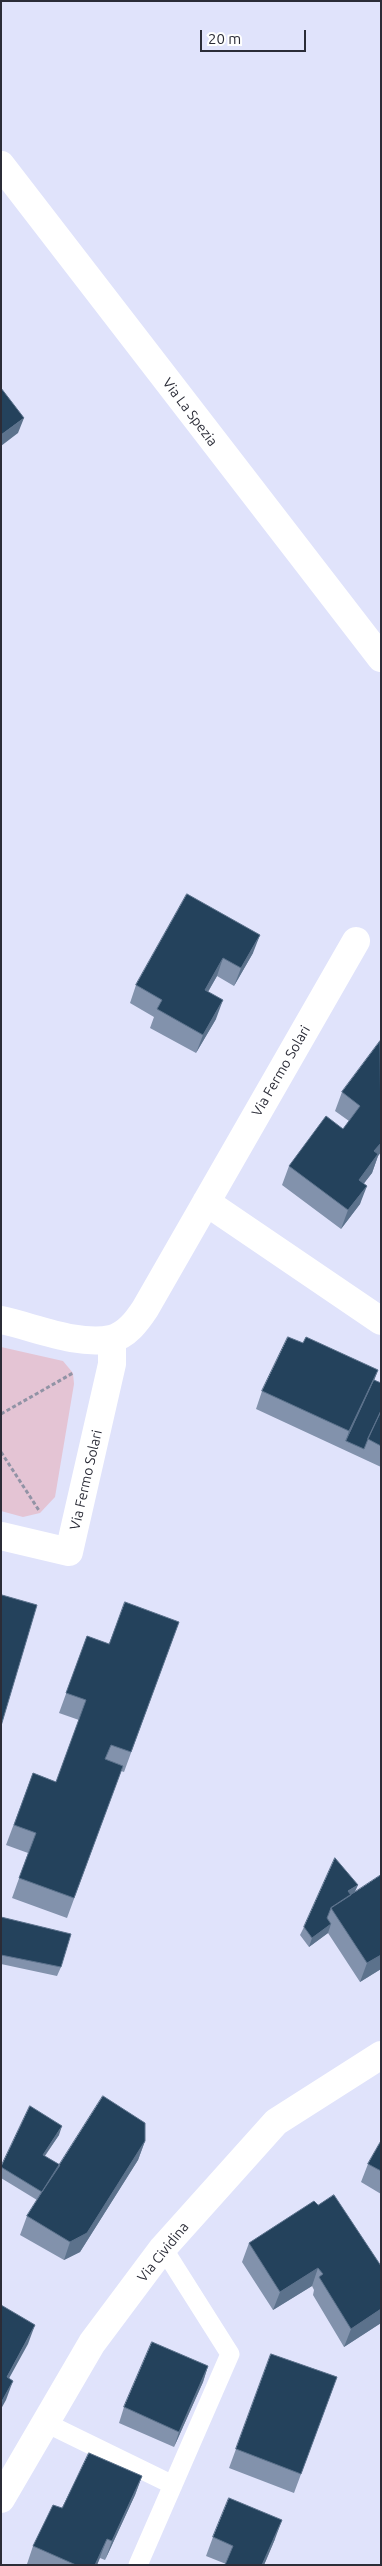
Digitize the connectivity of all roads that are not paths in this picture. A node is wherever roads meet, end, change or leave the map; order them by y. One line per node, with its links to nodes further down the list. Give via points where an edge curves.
1 (1, 165): 2 (street, Via La Spezia)
2 (381, 658)
3 (356, 941): 4 (street, Via Fermo Solari)
4 (206, 1202): 6 (street); 7 (street, Via Fermo Solari, via 145,1309 132,1327)
5 (1, 1320): 7 (street, via 83,1340)
6 (381, 1321)
7 (112, 1339): 8 (street, Via Fermo Solari, via 112,1364 69,1552)
8 (1, 1536)
9 (381, 2055): 10 (street, Via Cividina, via 276,2122)
10 (164, 2248): 11 (street, Via Cividina, via 92,2343); 12 (lane, via 230,2354)
11 (46, 2423): 12 (lane); 13 (street, Via Cividina)
12 (173, 2485): 14 (lane)
13 (1, 2499)
14 (138, 2565)

